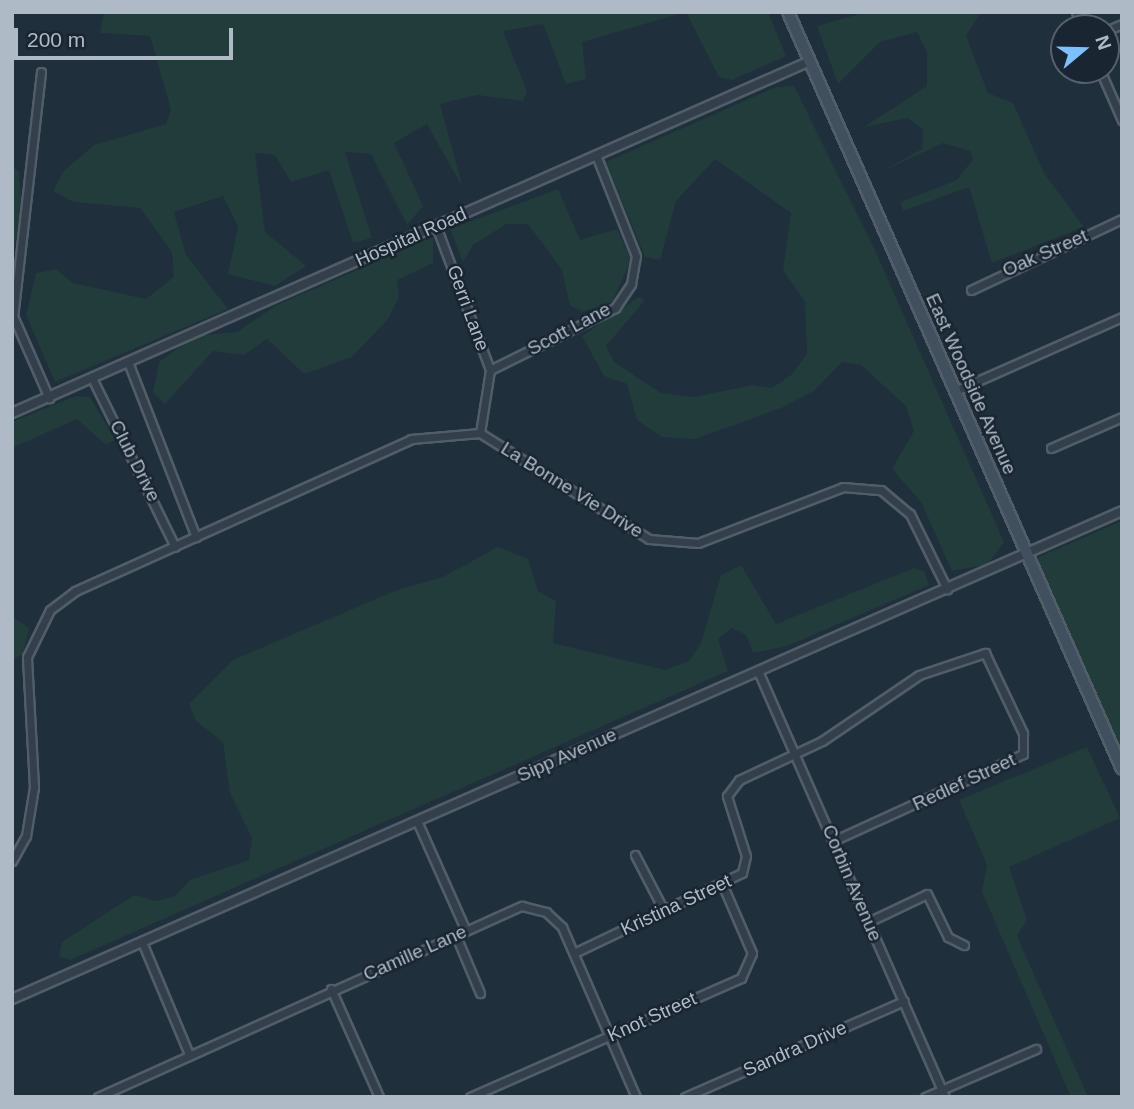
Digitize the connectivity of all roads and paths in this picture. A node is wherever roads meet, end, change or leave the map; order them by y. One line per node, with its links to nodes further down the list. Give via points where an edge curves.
1 (788, 12): 2 (main road, East Woodside Avenue)
2 (810, 61): 6 (street, Hospital Road); 14 (main road, East Woodside Avenue)
3 (41, 72): 15 (street, via 13,316)
4 (1106, 84): 5 (street)
5 (1122, 120)
6 (596, 155): 8 (street, Hospital Road); 12 (street, Scott Lane, via 636,256 631,284 615,308)
7 (1122, 219): 9 (street, Oak Street)
8 (436, 226): 11 (street, Hospital Road); 12 (street, Gerri Lane)
9 (971, 290)
10 (1122, 317): 14 (street)
11 (128, 362): 13 (street, Hospital Road); 21 (street)
12 (490, 370): 18 (street, Gerri Lane)
13 (92, 378): 15 (street, Hospital Road); 22 (street, Club Drive)
14 (955, 391): 23 (main road, East Woodside Avenue)
15 (49, 398): 16 (street, Hospital Road)
16 (12, 413)
17 (1122, 417): 19 (street)
18 (480, 433): 21 (street, La Bonne Vie Drive, via 411,439); 24 (street, La Bonne Vie Drive, via 649,539 698,543 842,487 881,490 910,514)
19 (1051, 448)
20 (1122, 511): 23 (street, Sipp Avenue)
21 (196, 537): 22 (street, La Bonne Vie Drive)
22 (175, 547): 31 (street, La Bonne Vie Drive, via 75,591 36,632 27,657 34,787 26,836)
23 (1027, 554): 24 (street, Sipp Avenue); 27 (main road, East Woodside Avenue)
24 (947, 589): 25 (street, Sipp Avenue)
25 (758, 671): 26 (street, Corbin Avenue); 28 (street, Sipp Avenue)
26 (796, 754): 29 (street, Corbin Avenue); 29 (street, Redlef Street, via 919,675 971,653 985,653 992,661 1025,741 1023,754); 32 (street, Kristina Street, via 732,786 727,806 746,864)
27 (1122, 769)
28 (417, 821): 35 (street); 37 (street, Sipp Avenue)
29 (835, 840): 34 (street, Corbin Avenue)
30 (635, 855): 33 (street)
31 (12, 861)
32 (723, 886): 33 (street, Kristina Street); 44 (street, Knot Street, via 751,946 747,971)
33 (664, 911): 39 (street, Kristina Street)
34 (868, 922): 38 (street, via 927,894 948,937); 43 (street, Corbin Avenue)
35 (466, 931): 36 (street, Camille Lane); 39 (street, Camille Lane, via 510,910 536,908 562,927)
36 (456, 936): 40 (street, Camille Lane); 41 (street)
37 (142, 942): 42 (street, Sipp Avenue); 46 (street)
38 (964, 945)
39 (574, 953): 44 (street, Camille Lane)
40 (331, 989): 46 (street, Camille Lane); 49 (street)
41 (480, 993)
42 (12, 999)
43 (904, 1001): 47 (street, Corbin Avenue); 52 (street, Sandra Drive)
44 (608, 1036): 50 (street, Knot Street); 51 (street, Camille Lane)
45 (1036, 1049): 47 (street)
46 (188, 1052): 48 (street, Camille Lane)
47 (944, 1093): 53 (street)
48 (98, 1097)
49 (379, 1097)
50 (470, 1097)
51 (636, 1097)
52 (685, 1097)
53 (925, 1097)

